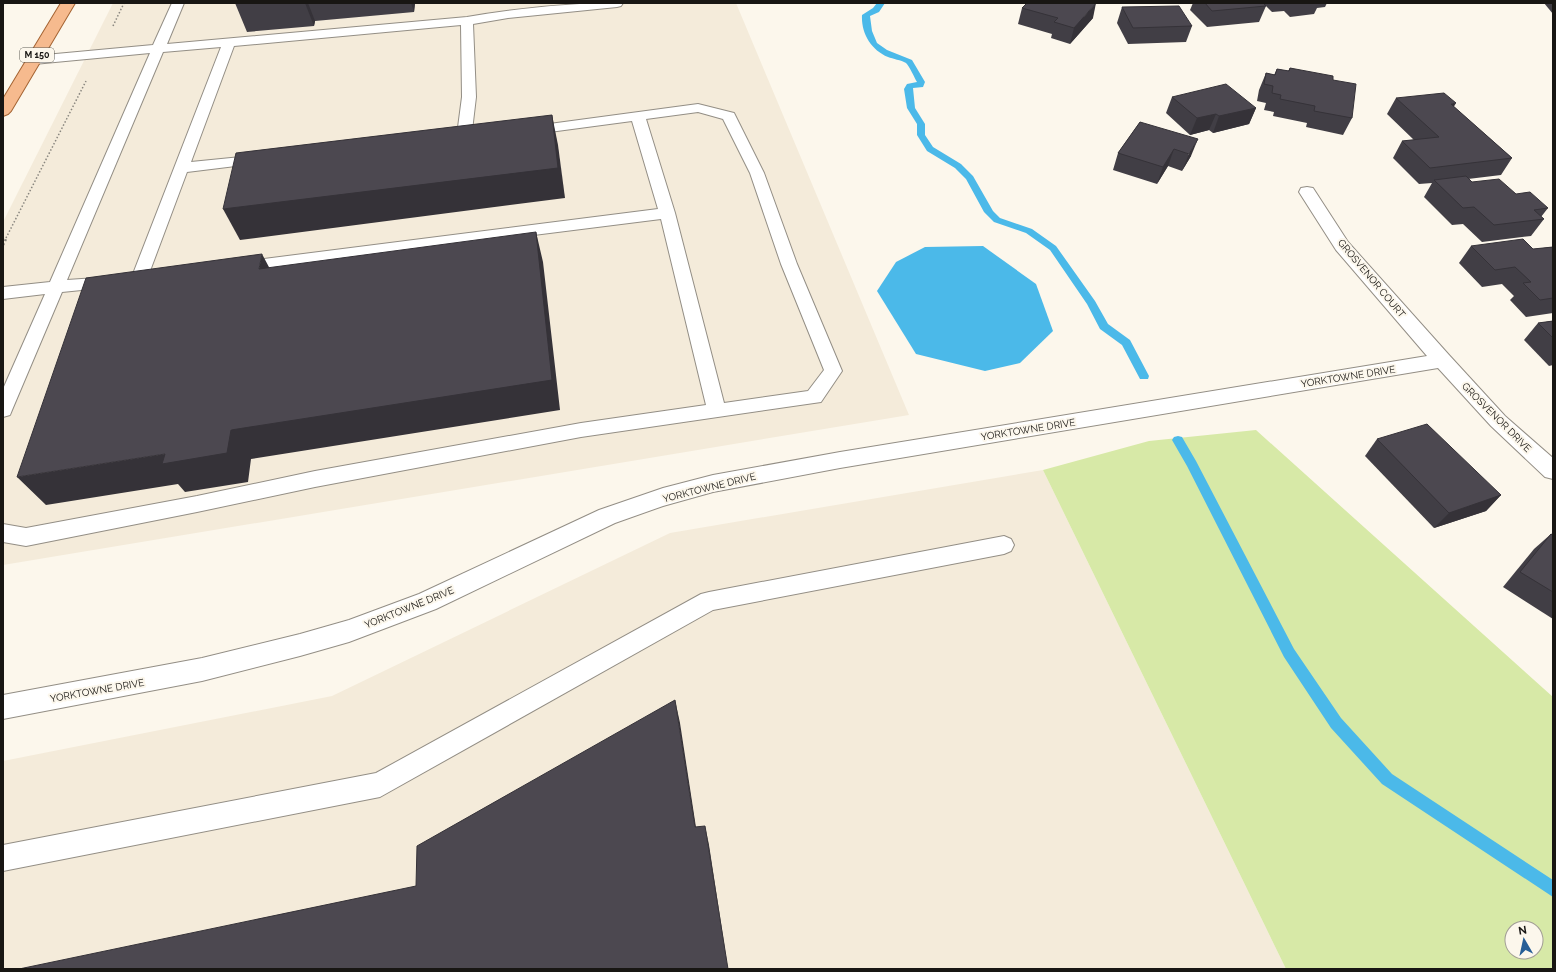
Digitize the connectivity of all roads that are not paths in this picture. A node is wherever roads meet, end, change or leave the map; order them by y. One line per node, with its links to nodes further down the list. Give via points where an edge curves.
1 (68, 3): 7 (main road, M 150)
2 (178, 3): 6 (lane)
3 (617, 3): 4 (lane, via 508,14)
4 (467, 21): 5 (lane); 11 (lane, via 471,138)
5 (229, 43): 6 (lane); 13 (lane)
6 (158, 49): 7 (lane); 17 (lane)
7 (34, 60): 8 (main road, M 150)
8 (3, 111)
9 (638, 117): 10 (lane); 15 (lane); 21 (lane, via 698,108 729,116 756,173 788,264 833,371 814,397)
10 (510, 133)
11 (440, 141)
12 (275, 158): 13 (lane)
13 (181, 168): 17 (lane, via 147,278)
14 (1307, 192): 19 (street, GROSVENOR COURT, via 1342,246)
15 (667, 213): 16 (lane); 21 (lane)
16 (226, 268)
17 (56, 287): 18 (lane); 20 (lane)
18 (3, 293)
19 (1442, 360): 22 (street, GROSVENOR DRIVE, via 1498,421); 25 (street, YORKTOWNE DRIVE, via 840,460 703,486 638,505 589,525 443,594 351,630 271,654 185,674)
20 (3, 410)
21 (717, 411): 23 (lane, via 581,430 314,479 26,537)
22 (1553, 471)
23 (3, 533)
24 (1004, 545): 26 (lane, via 709,601 380,785)
25 (3, 707)
26 (3, 858)

